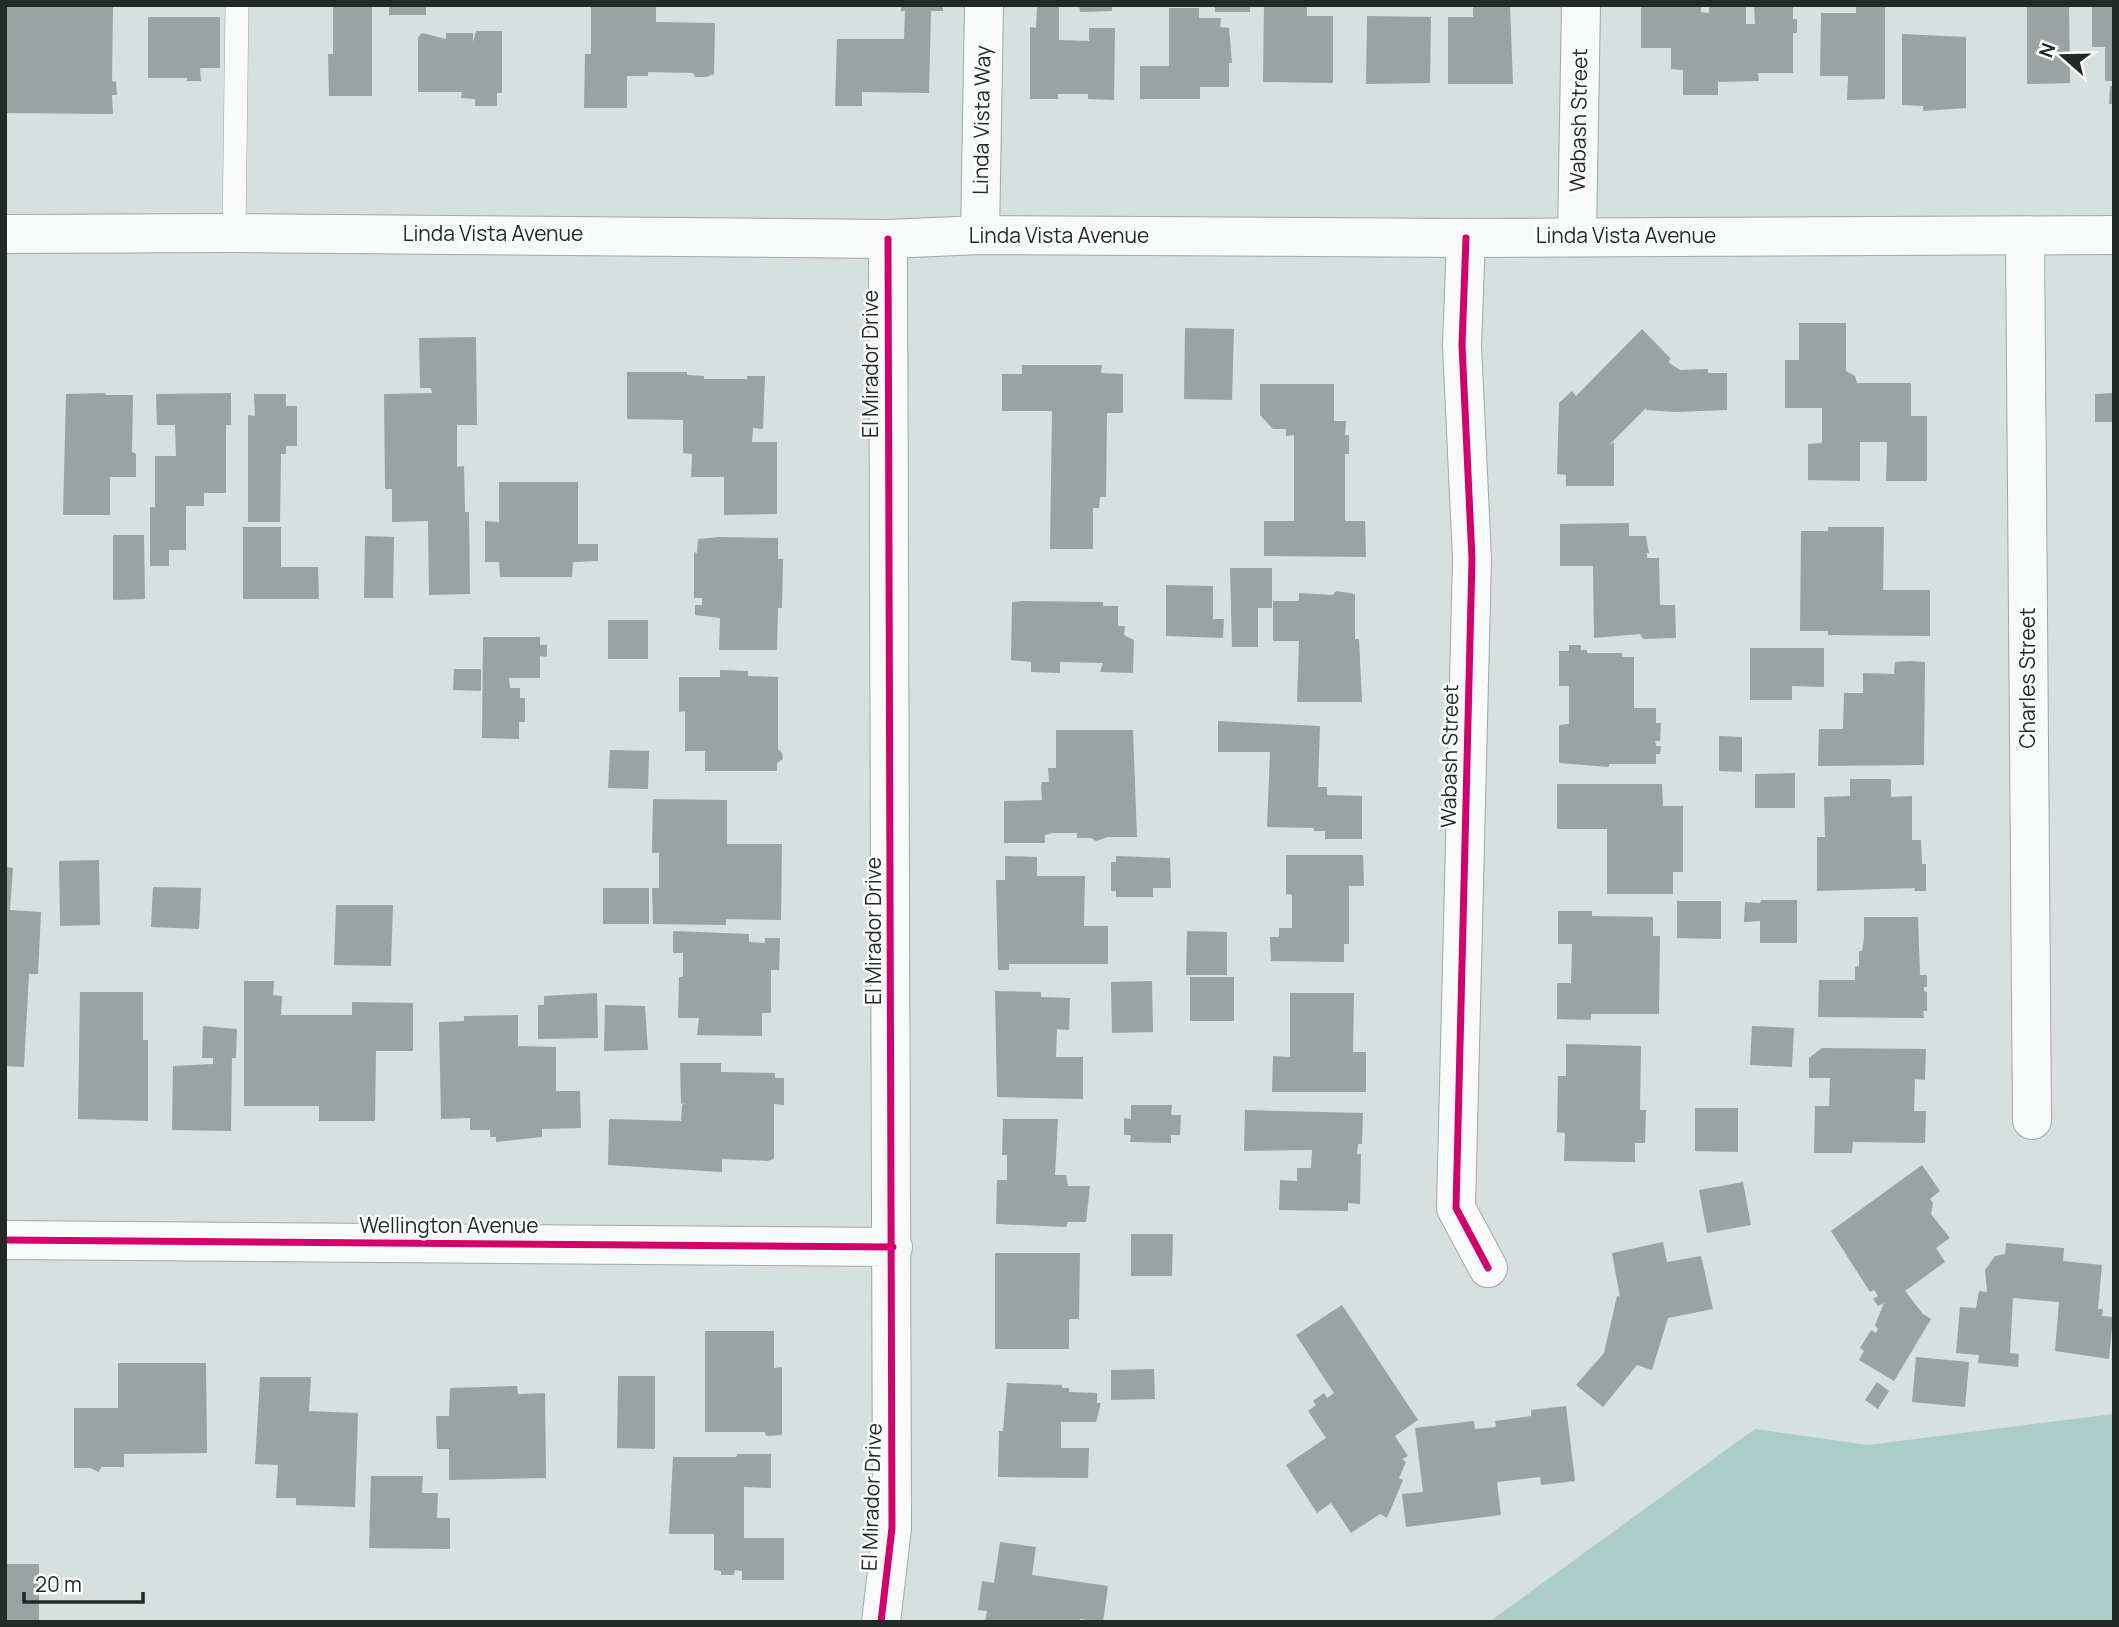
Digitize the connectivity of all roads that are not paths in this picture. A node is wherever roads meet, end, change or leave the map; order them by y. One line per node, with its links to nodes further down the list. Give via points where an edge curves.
1 (237, 5): 4 (lane)
2 (984, 5): 6 (street, Linda Vista Way)
3 (1581, 5): 7 (street, Wabash Street)
4 (234, 233): 5 (street, Linda Vista Avenue); 11 (street, Linda Vista Avenue)
5 (5, 234)
6 (980, 235): 10 (street, Linda Vista Avenue); 11 (street, Linda Vista Avenue)
7 (1577, 235): 9 (street, Linda Vista Avenue); 10 (street, Linda Vista Avenue)
8 (2114, 235): 9 (street, Linda Vista Avenue)
9 (2025, 237): 12 (street, Charles Street)
10 (1466, 238): 15 (street, Wabash Street, via 1462,345 1472,559 1456,1208)
11 (888, 239): 14 (street, El Mirador Drive)
12 (2032, 1120)
13 (5, 1240): 14 (street, Wellington Avenue)
14 (893, 1247): 16 (street, El Mirador Drive, via 892,1528)
15 (1488, 1268)
16 (881, 1622)

